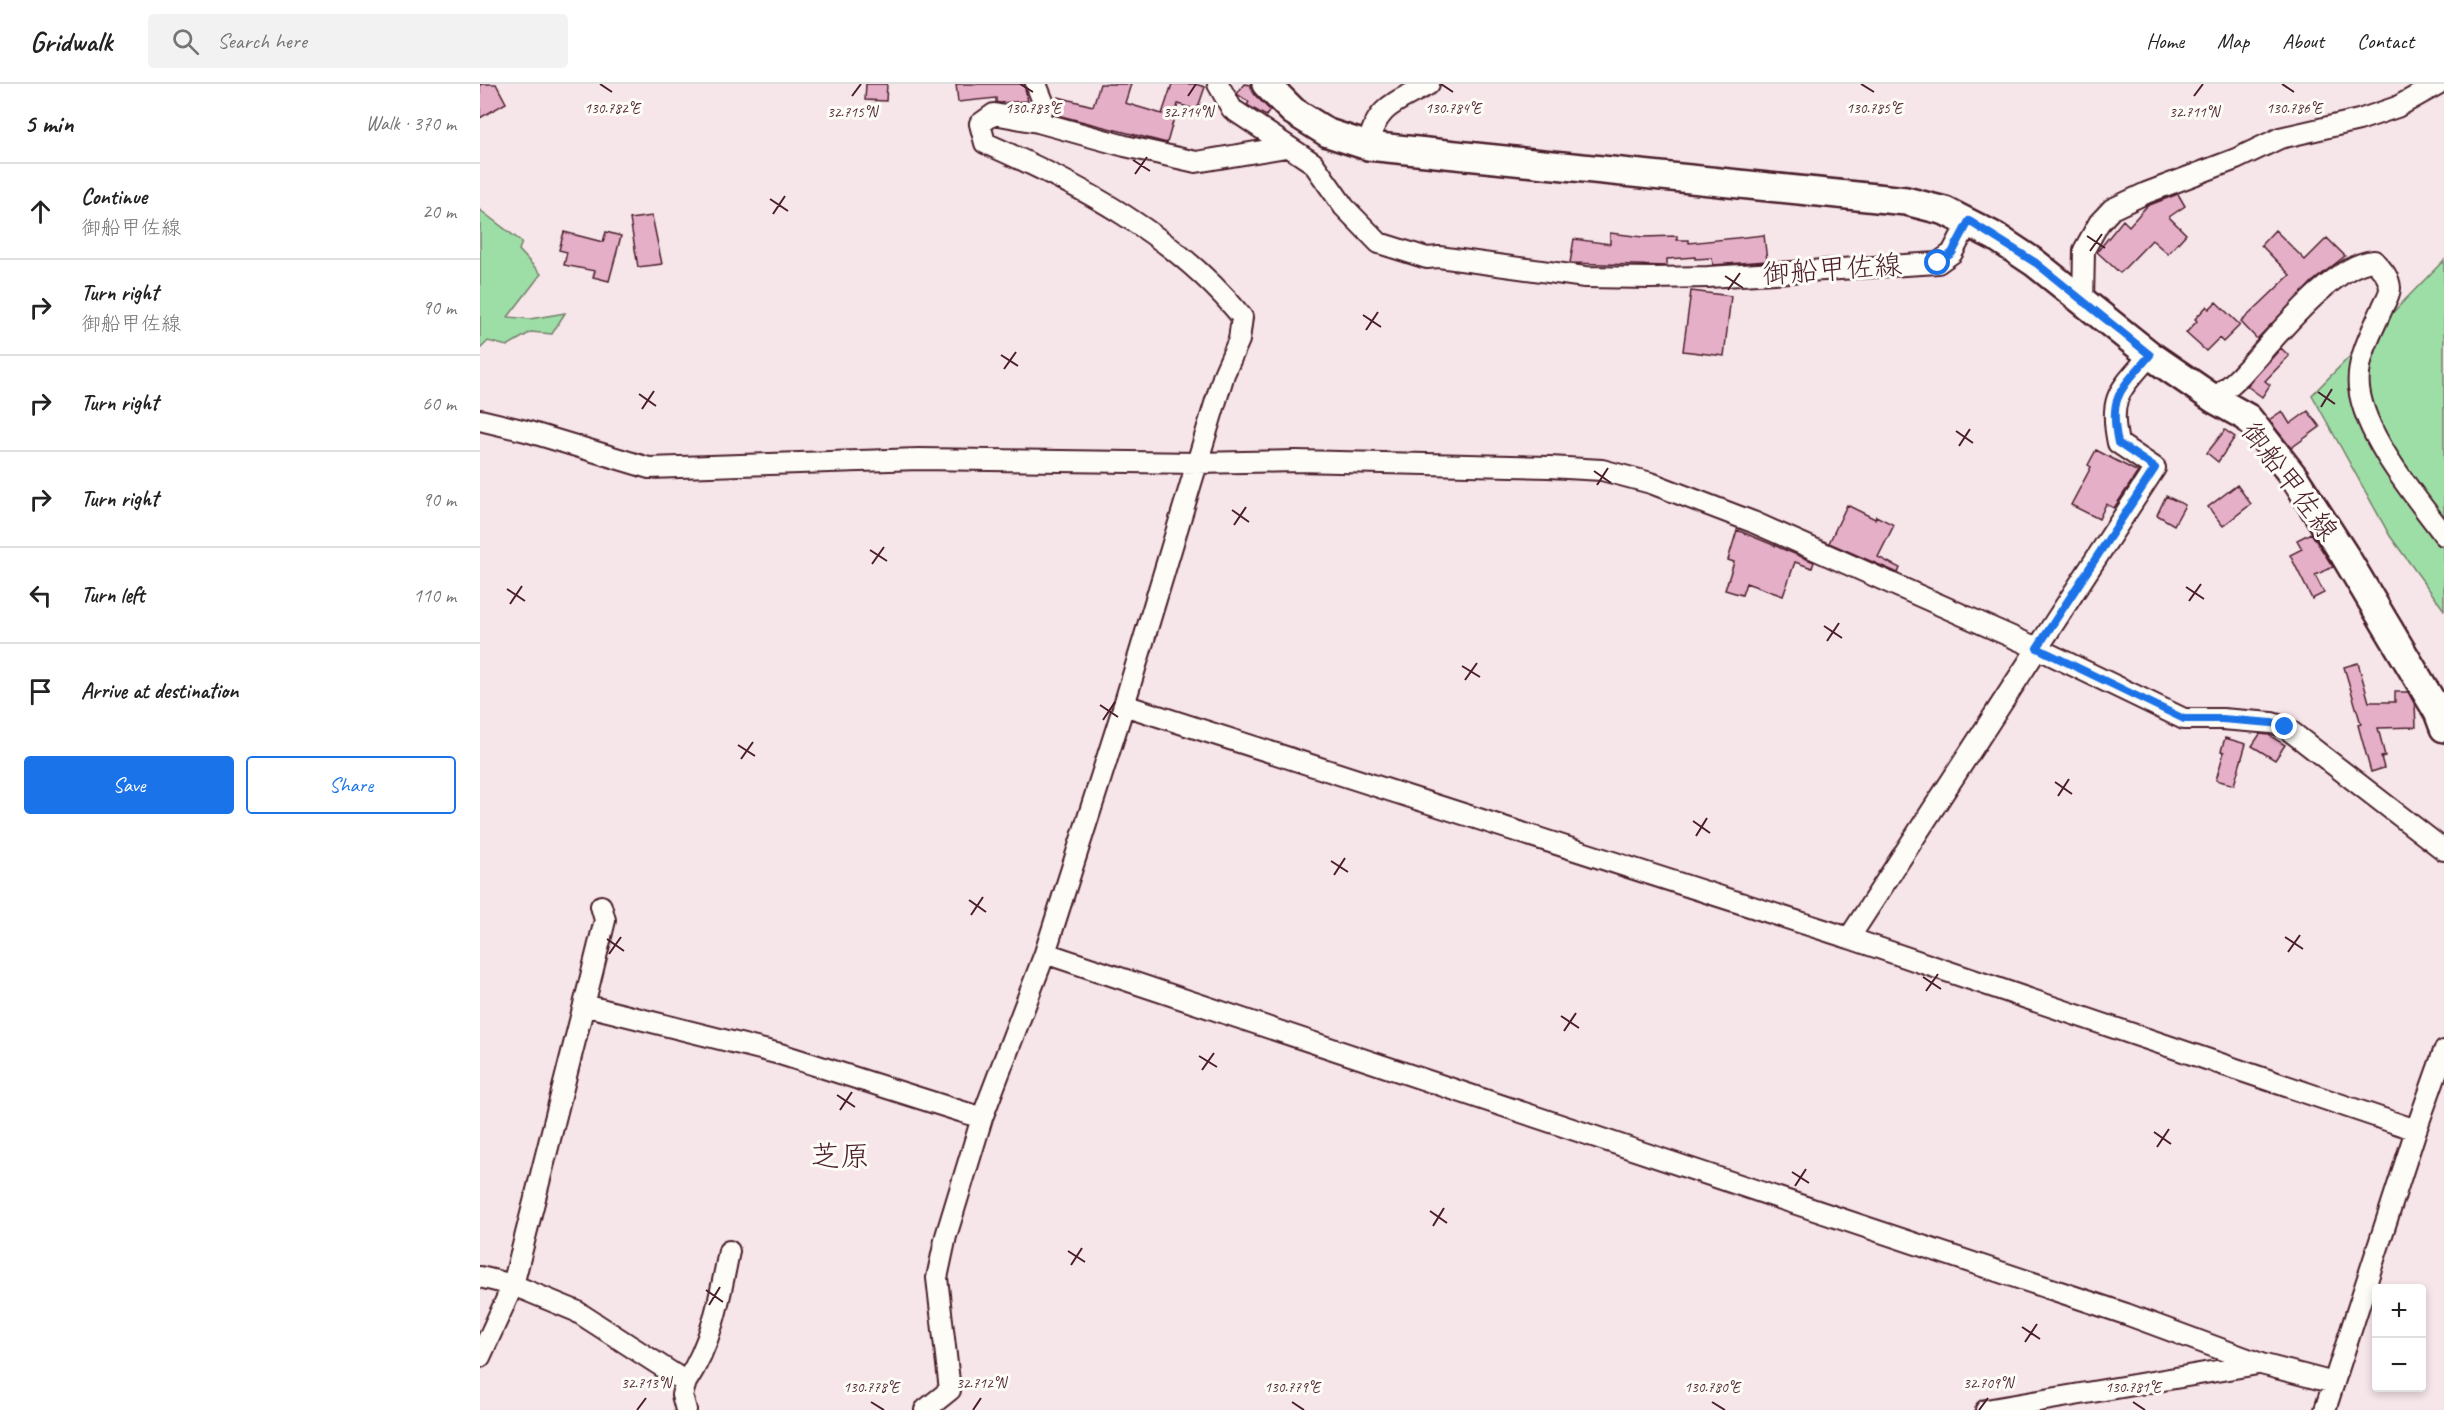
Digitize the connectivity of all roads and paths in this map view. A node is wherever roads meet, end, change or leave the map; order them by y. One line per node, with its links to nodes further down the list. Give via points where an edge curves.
1 (1036, 84): 7 (street, via 1044,104)
2 (1218, 84): 8 (street, 御船甲佐線, via 1232,110)
3 (1266, 84): 6 (main road)
4 (1429, 84): 9 (street, via 1384,110 1376,119)
5 (2438, 84): 11 (street, via 2397,107 2360,120 2280,138 2112,209 2084,250)
6 (1302, 116): 8 (street); 9 (main road, via 1328,133)
7 (1038, 122): 8 (street, via 1196,162); 15 (street, via 994,114 980,124 985,143 1144,226 1197,268 1242,317 1239,340 1224,374)
8 (1284, 146): 10 (street, 御船甲佐線, via 1313,164 1344,207 1379,243 1427,258 1585,277 1708,278 1938,263 1952,253)
9 (1368, 146): 10 (main road, via 1906,201)
10 (1969, 221): 11 (main road, 御船甲佐線, via 2036,263)
11 (2083, 302): 12 (main road, 御船甲佐線)
12 (2150, 355): 13 (main road, 御船甲佐線); 17 (street, via 2118,393 2113,418 2118,443 2155,468)
13 (2214, 399): 16 (street, via 2237,380 2316,293 2362,262 2374,261 2386,274 2390,290 2364,349 2359,388 2366,414 2390,463); 19 (main road, 御船甲佐線, via 2248,418 2294,477 2345,556)
14 (480, 420): 15 (street, via 649,468 919,459)
15 (1197, 463): 17 (street, via 1296,461 1602,470 1651,483 1754,522); 18 (street)
16 (2444, 535)
17 (2037, 648): 20 (street, via 2184,719 2222,719 2285,727); 22 (street)
18 (1124, 705): 22 (street); 23 (street)
19 (2444, 728)
20 (2444, 850)
21 (603, 913): 24 (street)
22 (1849, 938): 27 (street)
23 (1045, 953): 26 (street); 32 (street, via 2126,1314)
24 (584, 1005): 26 (street, via 780,1054); 30 (street)
25 (2444, 1051): 27 (street)
26 (982, 1118): 35 (street, via 945,1236 937,1278 950,1389)
27 (2416, 1130): 34 (street)
28 (729, 1251): 33 (street, via 718,1307 699,1362)
29 (480, 1277): 30 (street)
30 (513, 1285): 31 (street); 33 (street, via 576,1311)
31 (480, 1357)
32 (2261, 1364): 34 (street); 38 (street)
33 (686, 1382): 36 (street, via 682,1395)
34 (2334, 1383): 39 (street)
35 (944, 1404): 37 (street)
36 (686, 1410)
37 (925, 1410)
38 (1986, 1410)
39 (2325, 1410)

